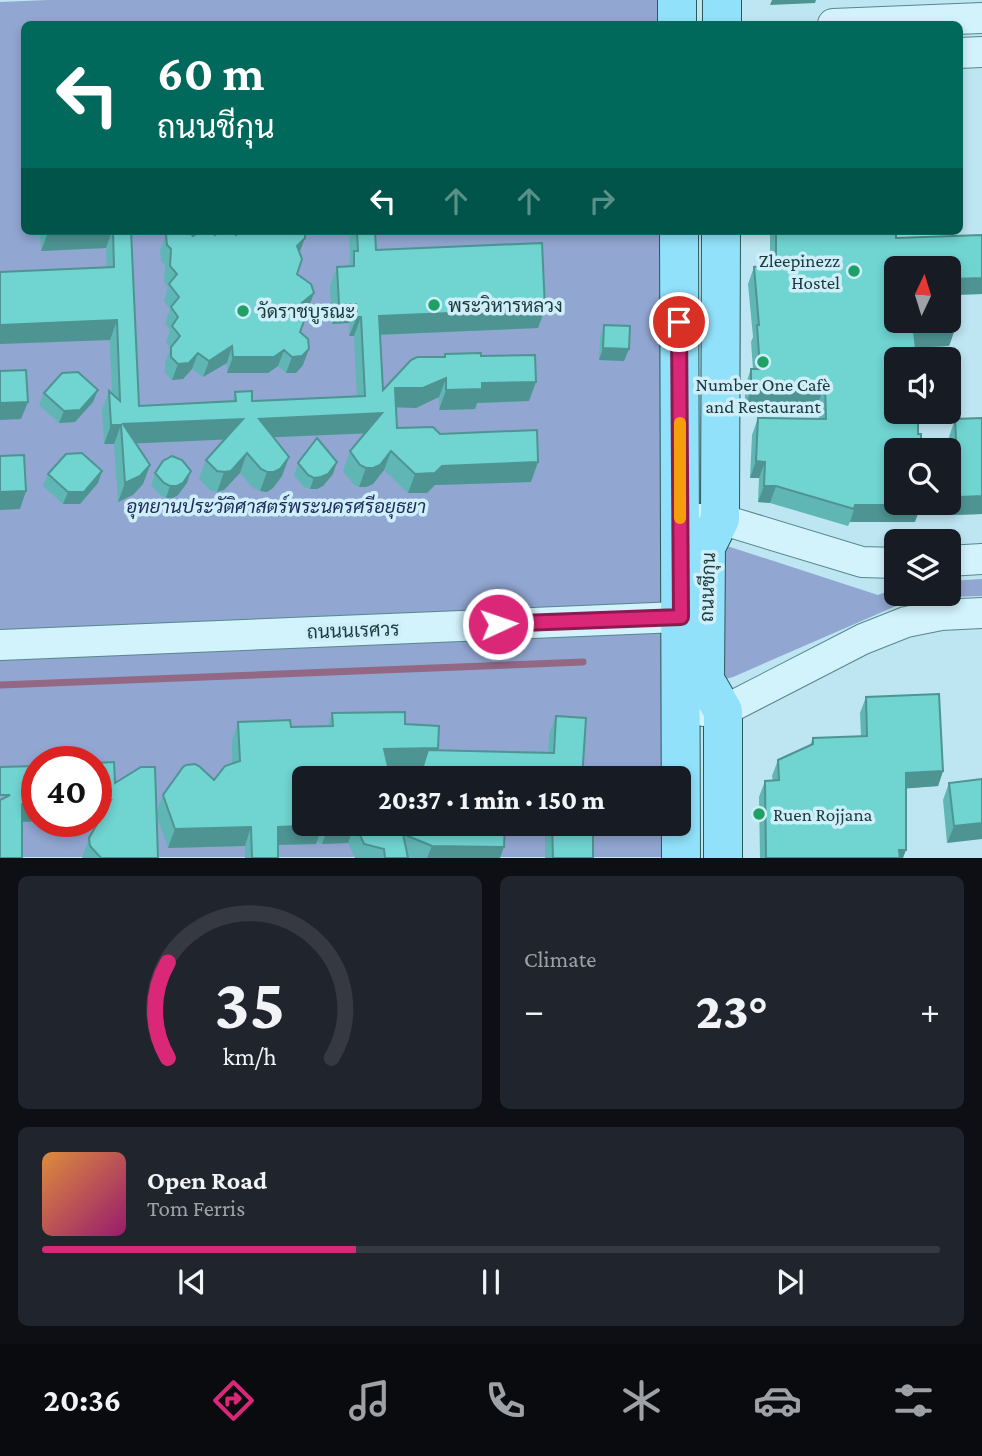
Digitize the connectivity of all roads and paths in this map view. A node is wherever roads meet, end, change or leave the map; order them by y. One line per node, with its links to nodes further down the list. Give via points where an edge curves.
1 (677, 0): 4 (main road)
2 (722, 0): 5 (main road)
3 (982, 18): 6 (street)
4 (677, 21)
5 (722, 21)
6 (908, 21)
7 (982, 52): 8 (street)
8 (963, 53)
9 (678, 235): 11 (main road, ถนนชีกุน)
10 (721, 235): 12 (main road, ถนนชีกุน)
11 (680, 519): 12 (street); 17 (main road, ถนนชีกุน)
12 (720, 519): 15 (street, via 862,562); 17 (main road, ถนนชีกุน, via 706,547)
13 (982, 559): 14 (street)
14 (961, 560)
15 (884, 563)
16 (982, 613): 20 (street, via 906,622 863,639)
17 (693, 616): 18 (street, ถนนนเรศวร); 19 (main road, ถนนชีกุน); 20 (main road, ถนนชีกุน, via 705,680)
18 (0, 645)
19 (681, 711): 20 (street); 21 (main road, ถนนชีกุน)
20 (723, 712): 22 (main road, ถนนชีกุน)
21 (681, 858)
22 (723, 858)

